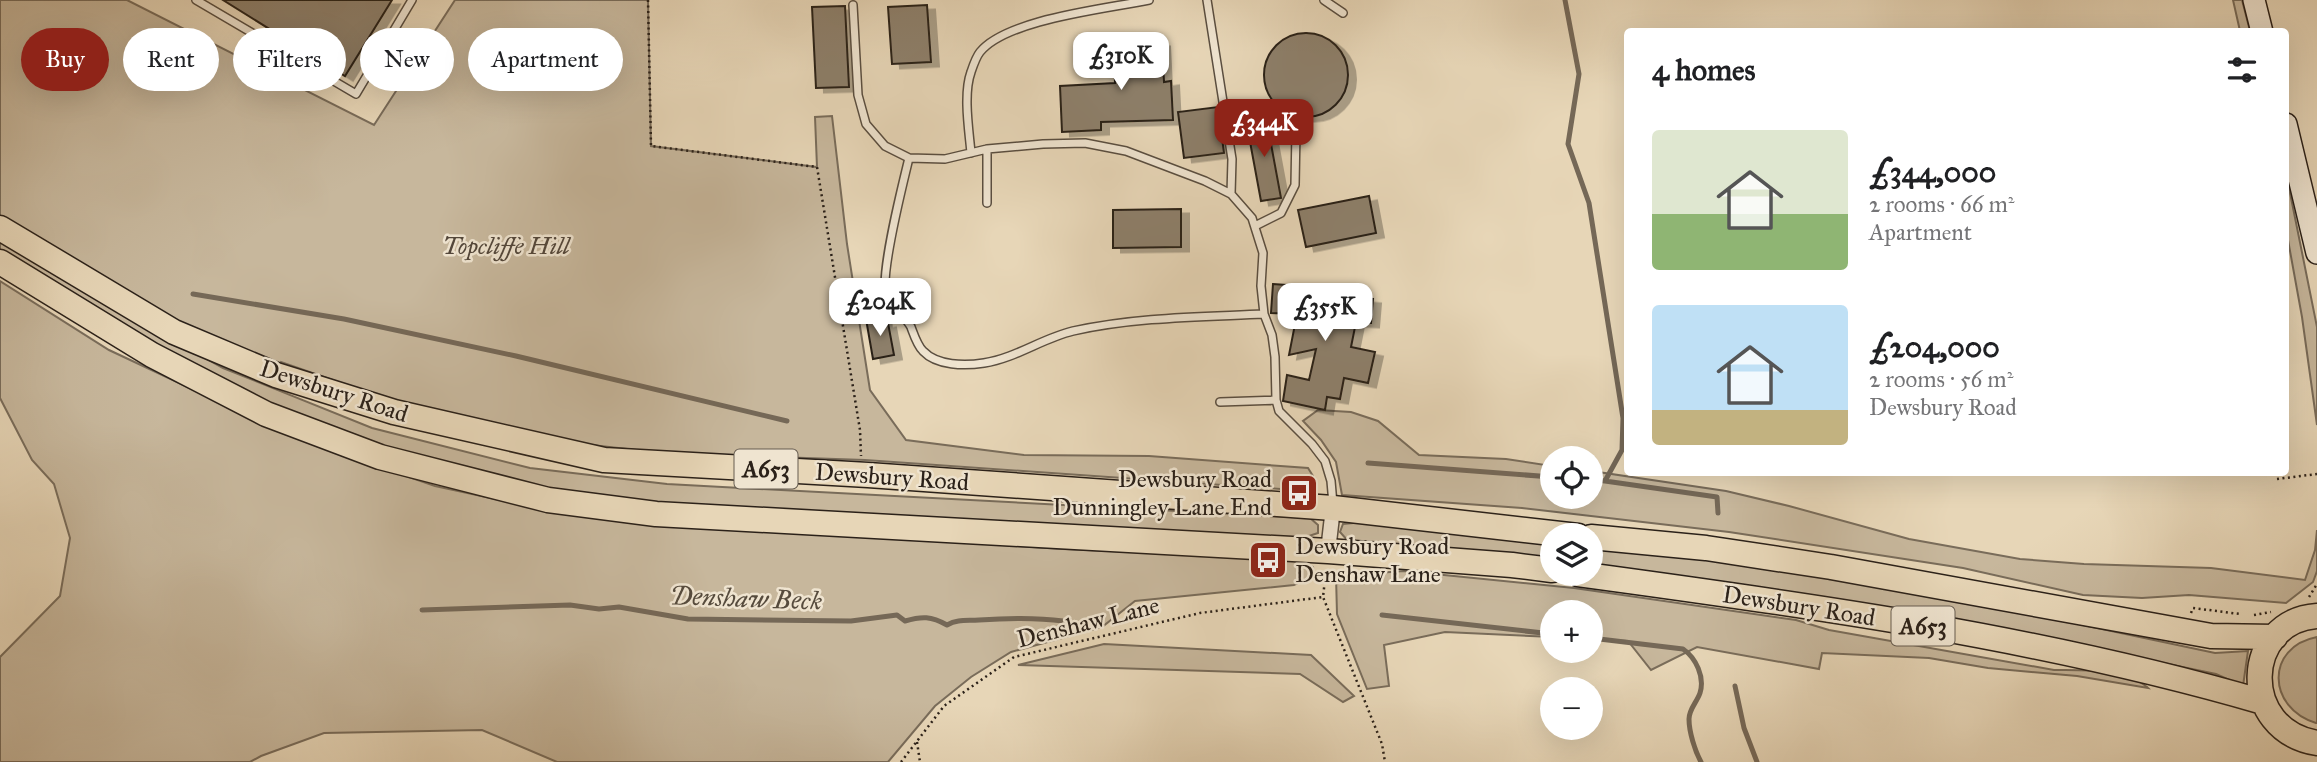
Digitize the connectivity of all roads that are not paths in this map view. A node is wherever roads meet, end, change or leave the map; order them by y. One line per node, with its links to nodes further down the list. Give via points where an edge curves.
1 (196, 0): 2 (lane, via 356,94)
2 (412, 0)
3 (1149, 0): 13 (lane, via 1028,25 1000,37 980,53 970,75)
4 (1207, 0): 15 (lane, via 1233,159)
5 (1324, 0): 8 (lane)
6 (2254, 0): 9 (main road)
7 (853, 5): 14 (lane, via 858,95 866,124 885,146)
8 (1343, 13)
9 (2261, 28)
10 (1296, 131): 17 (lane, via 1295,186 1281,213)
11 (2289, 136): 19 (main road)
12 (986, 149): 13 (lane); 15 (lane, via 1085,143 1126,151); 16 (lane)
13 (971, 153): 14 (lane, via 945,159)
14 (909, 158): 21 (lane, via 885,286 892,305 932,358 983,363 1070,332 1116,323)
15 (1231, 194): 17 (lane)
16 (987, 203)
17 (1255, 226): 21 (lane, via 1263,253)
18 (0, 228): 24 (highway, Dewsbury Road / A653, via 174,332 276,375 394,412 604,460)
19 (2317, 253)
20 (0, 262): 27 (highway, Dewsbury Road / A653, via 152,355 265,414 380,457 548,500 656,514)
21 (1264, 314): 22 (lane, via 1272,335)
22 (1276, 400): 23 (lane); 24 (lane, via 1279,411 1325,461)
23 (1220, 402)
24 (1333, 508): 25 (highway, Dewsbury Road / A653); 27 (street)
25 (1540, 532)
26 (1603, 538): 31 (highway, Dewsbury Road / A653, via 1831,566 2211,636)
27 (1328, 551): 28 (highway, Dewsbury Road / A653)
28 (1540, 568)
29 (1603, 577): 32 (highway, Dewsbury Road / A653, via 1816,606 2066,653)
30 (2315, 609): 31 (highway)
31 (2275, 637): 32 (highway, via 2260,668)
32 (2263, 702): 33 (highway, via 2290,734)
33 (2317, 743)

